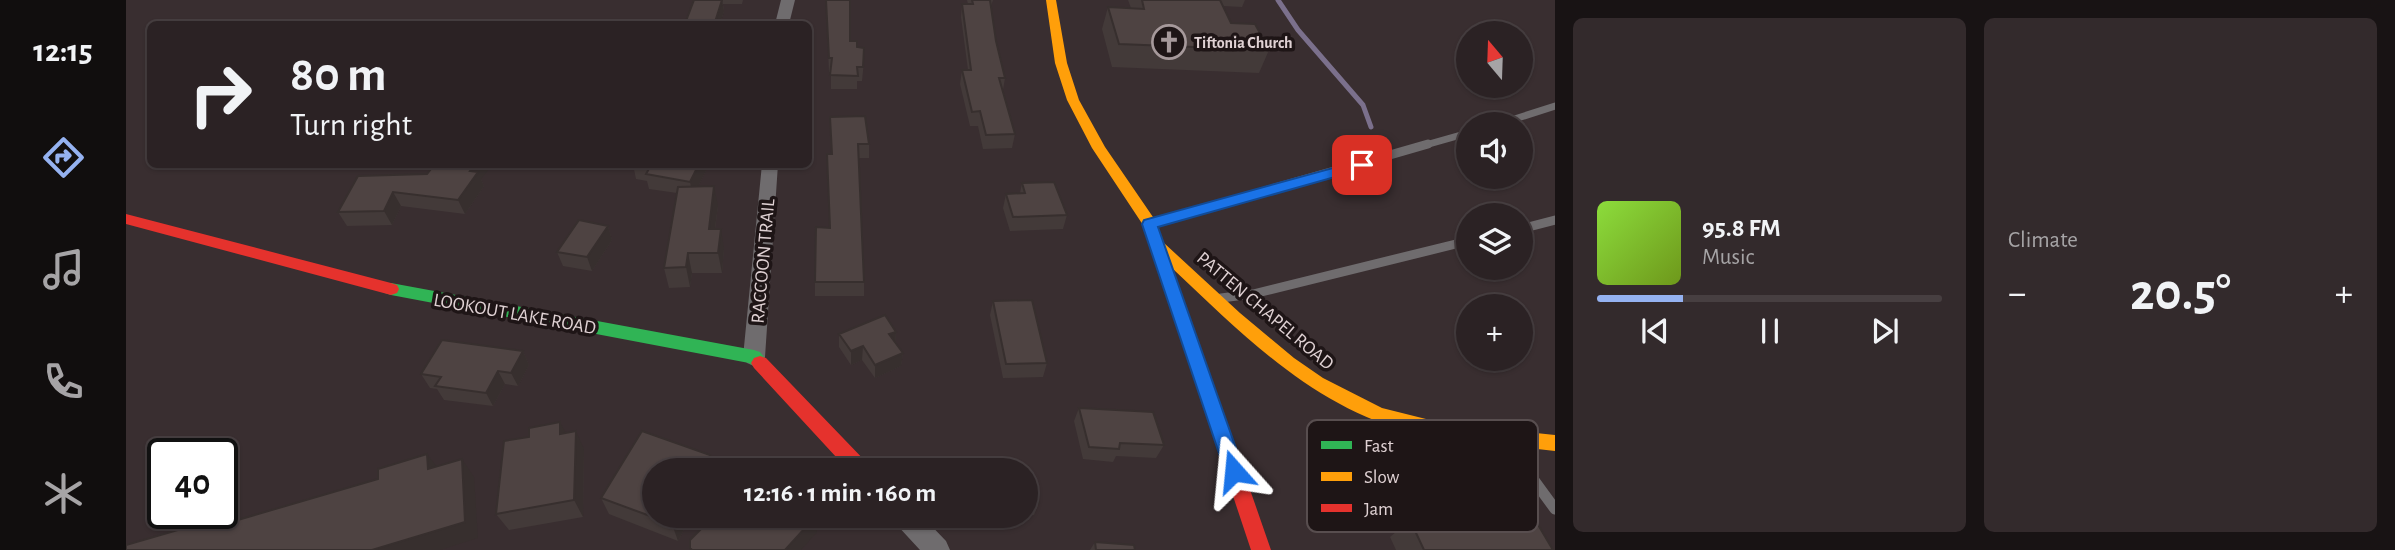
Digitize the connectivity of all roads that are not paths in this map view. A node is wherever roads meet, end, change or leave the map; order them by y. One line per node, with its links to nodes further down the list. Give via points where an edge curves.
1 (788, 0): 3 (street)
2 (1051, 0): 10 (street, via 1072,98 1093,140)
3 (783, 21)
4 (1555, 106): 5 (lane)
5 (1533, 113)
6 (1456, 136): 10 (lane)
7 (770, 168): 15 (street, RACCOON TRAIL)
8 (126, 219): 15 (street, LOOKOUT LAKE ROAD, via 401,292)
9 (1555, 220): 11 (lane)
10 (1150, 224): 13 (street)
11 (1533, 226)
12 (1456, 245): 14 (lane)
13 (1158, 246): 14 (street, PATTEN CHAPEL ROAD); 22 (street)
14 (1217, 299): 16 (street, PATTEN CHAPEL ROAD, via 1320,385)
15 (754, 357): 17 (street)
16 (1397, 420)
17 (850, 458)
18 (1538, 486): 19 (lane)
19 (1555, 509)
20 (916, 528): 21 (street)
21 (937, 550)
22 (1261, 550)

